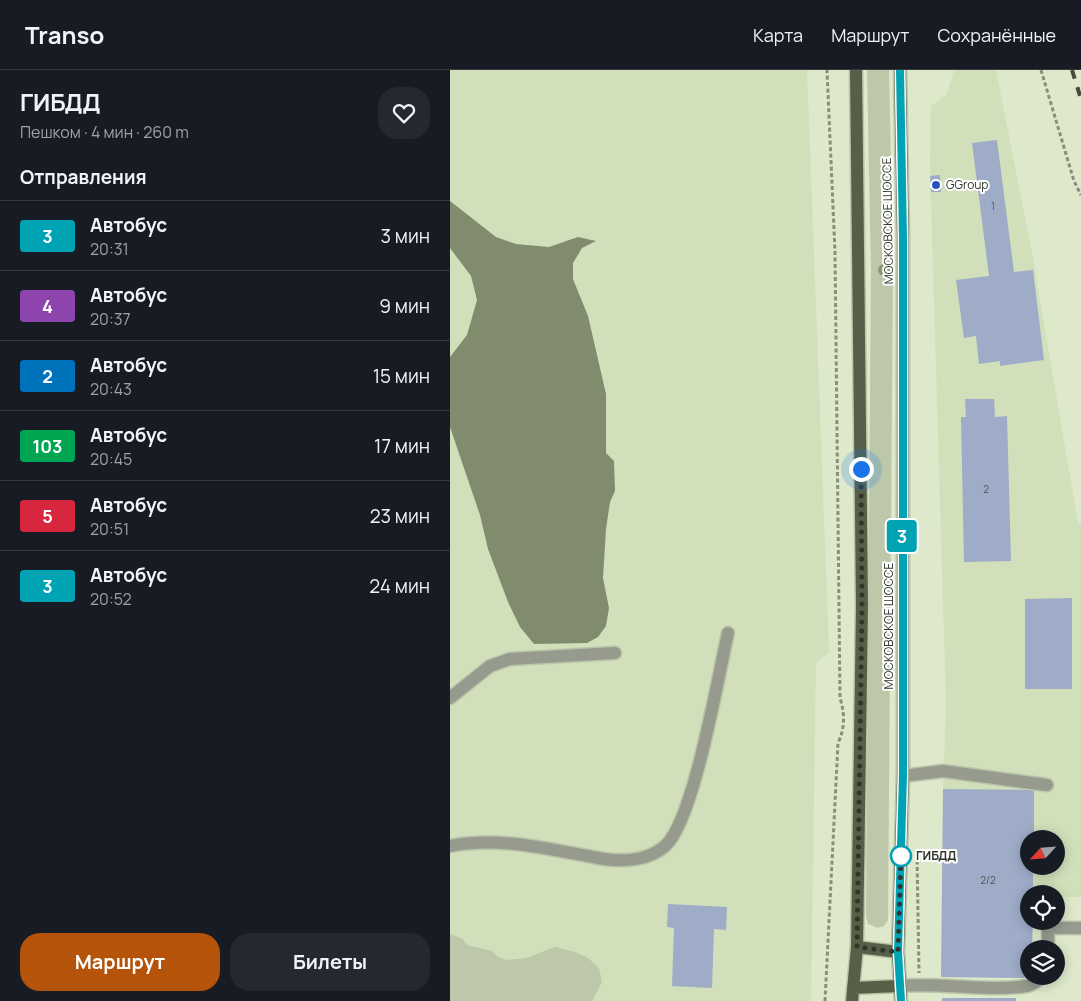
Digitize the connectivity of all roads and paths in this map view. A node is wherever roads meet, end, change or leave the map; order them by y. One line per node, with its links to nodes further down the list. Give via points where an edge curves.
1 (827, 70): 21 (path, via 835,269 843,732 838,742)
2 (856, 70): 15 (main road, via 862,595)
3 (900, 70): 9 (main road, МОСКОВСКОЕ ШОССЕ)
4 (1040, 70): 5 (path, via 1074,181)
5 (1081, 194)
6 (728, 633): 11 (lane, via 685,816 666,846 639,860 607,859 500,841)
7 (615, 652): 8 (lane, via 510,658 490,666)
8 (450, 698)
9 (903, 776): 10 (lane, via 943,771); 16 (main road, МОСКОВСКОЕ ШОССЕ)
10 (1048, 785)
11 (450, 846)
12 (917, 847): 17 (path)
13 (1081, 928): 14 (lane, via 1048,928)
14 (1048, 940)
15 (857, 947): 16 (main road); 20 (main road)
16 (898, 952): 19 (main road, МОСКОВСКОЕ ШОССЕ)
17 (920, 984): 18 (lane, via 941,987); 19 (lane)
18 (1030, 985)
19 (899, 986): 20 (main road); 23 (main road, МОСКОВСКОЕ ШОССЕ)
20 (853, 988): 22 (main road)
21 (825, 1001)
22 (852, 1001)
23 (901, 1001)

